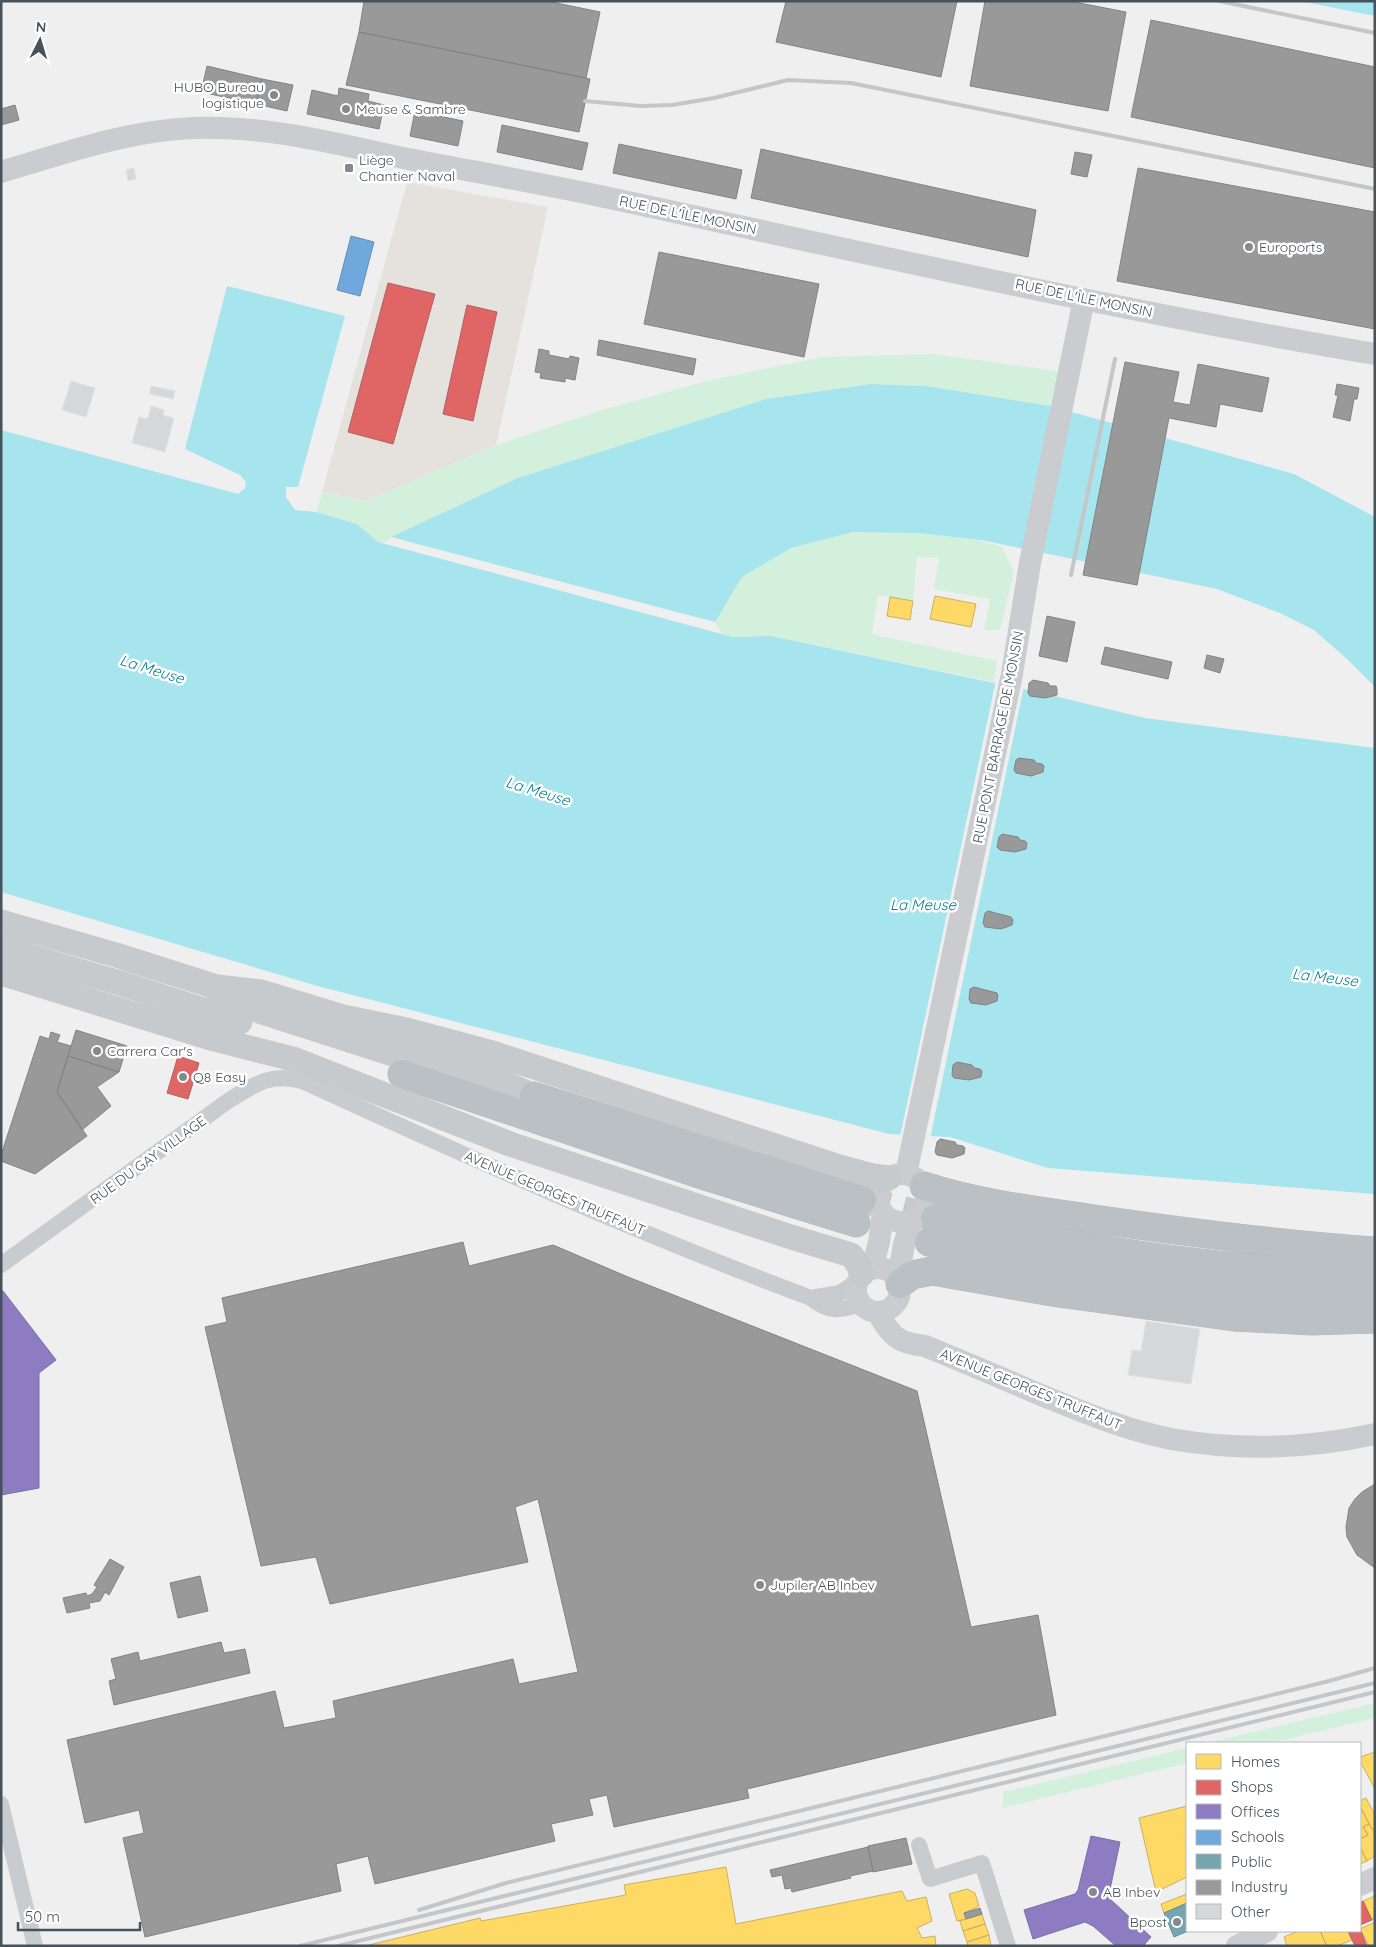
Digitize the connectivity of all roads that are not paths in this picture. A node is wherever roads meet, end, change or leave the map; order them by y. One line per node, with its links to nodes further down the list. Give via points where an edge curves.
1 (1, 172): 2 (street, RUE DE L'ÎLE MONSIN, via 131,134 194,128 258,130 541,184)
2 (1084, 299): 3 (street, RUE DE L'ÎLE MONSIN); 12 (street, RUE PONT BARRAGE DE MONSIN, via 1030,563 1012,674)
3 (1375, 354)
4 (1, 922): 8 (main road)
5 (1, 933): 11 (main road)
6 (1, 948): 9 (main road)
7 (1, 973): 17 (main road, via 214,1039 294,1059 510,1144 851,1255)
8 (217, 987): 11 (main road, via 469,1068); 12 (main road, via 260,992 343,1017 481,1049 873,1176)
9 (402, 1074): 13 (highway, via 717,1180)
10 (302, 1081): 16 (street, RUE DU GAY VILLAGE, via 291,1078 257,1083 216,1109); 20 (street, AVENUE GEORGES TRUFFAUT, via 575,1203)
11 (534, 1096): 13 (highway)
12 (908, 1173): 13 (street, via 880,1189 879,1205); 14 (street, via 926,1198 922,1211); 15 (highway, via 994,1204 1180,1232)
13 (867, 1212): 14 (street); 17 (street, via 880,1237)
14 (925, 1227): 18 (highway, via 1006,1234 1194,1261); 19 (street, via 904,1244); 21 (highway, via 1016,1259 1191,1287)
15 (1375, 1251)
16 (1, 1265)
17 (864, 1274): 19 (street, via 884,1268 890,1271); 20 (street, via 840,1293); 22 (street, via 856,1295)
18 (1375, 1276)
19 (898, 1288): 22 (street, via 888,1310); 23 (highway, via 912,1275 932,1271 1234,1317 1312,1321); 24 (street, AVENUE GEORGES TRUFFAUT, via 902,1323)
20 (812, 1298): 22 (street, AVENUE GEORGES TRUFFAUT, via 822,1308)
21 (1375, 1301)
22 (869, 1308): 24 (street, AVENUE GEORGES TRUFFAUT, via 898,1340)
23 (1375, 1319)
24 (925, 1346): 25 (street, AVENUE GEORGES TRUFFAUT, via 1100,1419 1170,1438 1264,1447 1314,1445)
25 (1375, 1434)
26 (1, 1804): 31 (street)
27 (920, 1845): 32 (street, via 930,1879 982,1863)
28 (1375, 1878): 29 (street)
29 (1361, 1885)
30 (1265, 1932): 33 (street)
31 (35, 1946)
32 (1008, 1946)
33 (1236, 1946)

